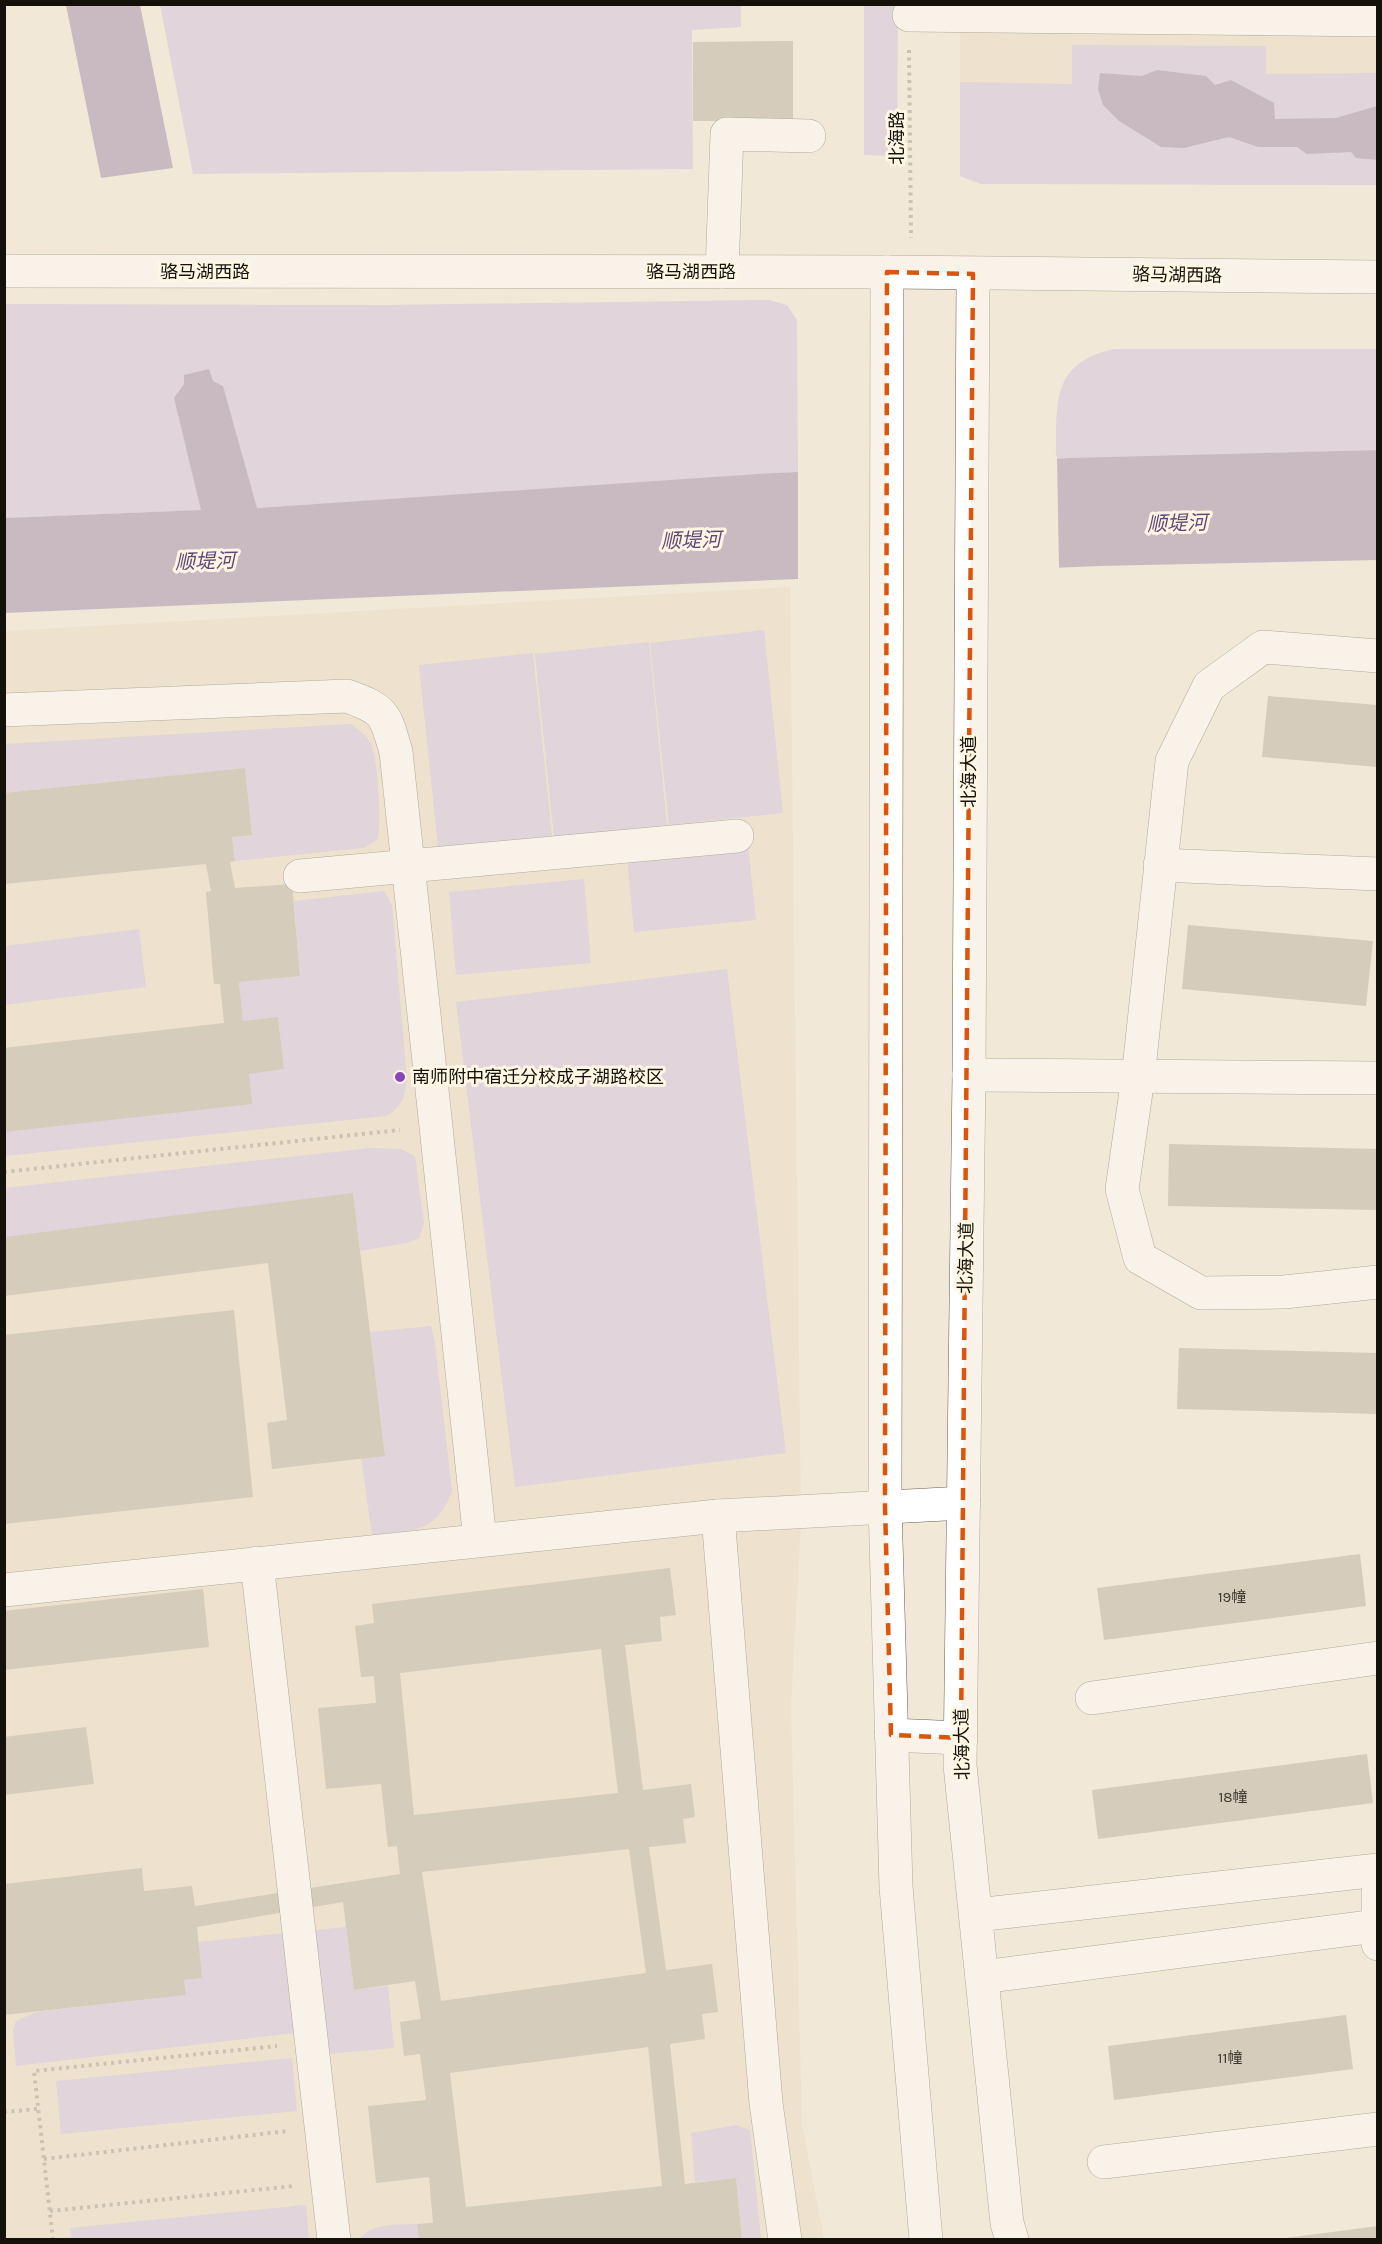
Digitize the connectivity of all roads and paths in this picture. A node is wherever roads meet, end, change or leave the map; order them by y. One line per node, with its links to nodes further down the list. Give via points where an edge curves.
1 (909, 15): 2 (street); 6 (path, 北海路)
2 (1377, 20)
3 (809, 136): 5 (street, via 727,134)
4 (4, 272): 5 (street, 骆马湖西路)
5 (722, 272): 6 (street, 骆马湖西路)
6 (899, 272): 7 (street, 骆马湖西路); 23 (street, via 886,386)
7 (973, 274): 8 (street, 骆马湖西路); 16 (street, 北海大道)
8 (1377, 277)
9 (1377, 656): 12 (street, via 1263,647 1209,686 1172,760)
10 (4, 710): 13 (street, via 347,696 377,707 387,722 396,752)
11 (737, 836): 13 (street)
12 (1160, 865): 14 (street); 17 (street)
13 (408, 867): 15 (street); 19 (street)
14 (1377, 874)
15 (300, 876)
16 (969, 1075): 17 (street); 22 (street, 北海大道)
17 (1138, 1078): 18 (street); 21 (street, via 1122,1189 1140,1258 1201,1293 1284,1292)
18 (1377, 1078)
19 (436, 1126): 20 (path); 25 (street)
20 (4, 1172)
21 (1377, 1282)
22 (964, 1503): 23 (street); 31 (street, 北海大道)
23 (885, 1505): 24 (street); 30 (street)
24 (718, 1516): 25 (street); 48 (street, via 766,2103)
25 (480, 1540): 26 (street)
26 (257, 1563): 27 (street); 37 (street)
27 (4, 1590)
28 (1377, 1658): 29 (street)
29 (1092, 1698)
30 (891, 1736): 31 (street); 49 (street, via 896,1887)
31 (961, 1738): 34 (street, 北海大道, via 960,1765)
32 (1377, 1870): 34 (street)
33 (1377, 1893): 35 (street)
34 (976, 1915): 36 (street, 北海大道)
35 (1377, 1935): 36 (street)
36 (982, 1977): 50 (street, 北海大道)
37 (311, 2043): 38 (path, via 34,2071); 40 (street)
38 (38, 2109): 39 (path); 42 (path)
39 (4, 2112)
40 (321, 2127): 42 (path); 44 (street)
41 (1377, 2128): 43 (street)
42 (44, 2159): 45 (path)
43 (1104, 2162)
44 (327, 2183): 45 (path); 47 (street)
45 (50, 2211): 46 (path)
46 (53, 2240)
47 (334, 2240)
48 (785, 2240)
49 (926, 2240)
50 (1012, 2240)

